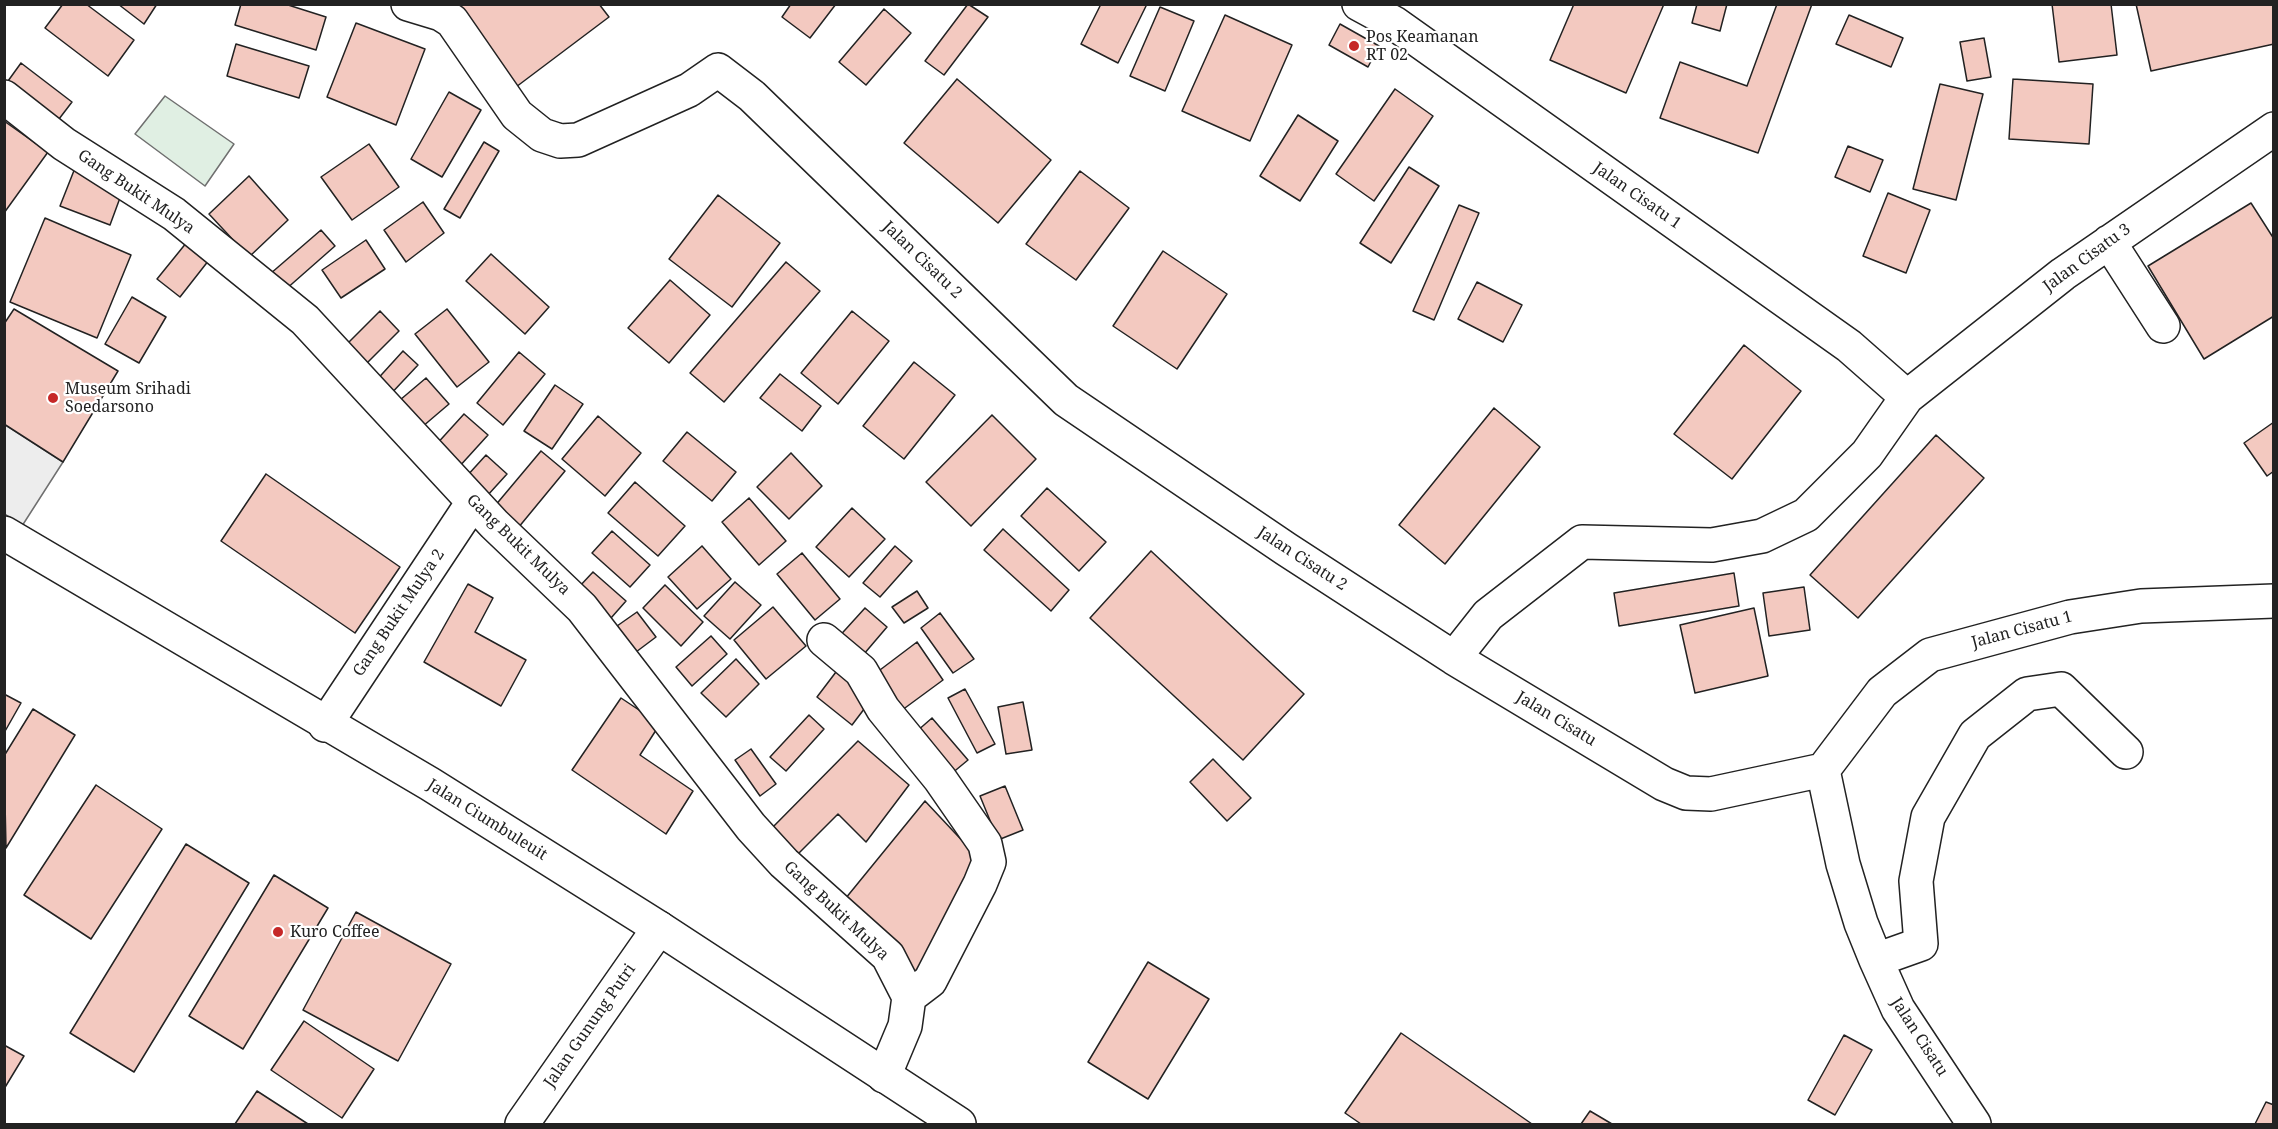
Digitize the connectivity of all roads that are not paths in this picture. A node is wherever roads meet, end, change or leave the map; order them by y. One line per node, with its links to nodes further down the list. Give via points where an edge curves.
1 (408, 4): 12 (street, Jalan Cisatu 2, via 452,21 517,115 542,135 560,141 579,140 689,90 718,70 752,96 1066,400)
2 (1359, 4): 7 (street, Jalan Cisatu 1, via 1394,23 1849,346)
3 (4, 97): 8 (street, Gang Bukit Mulya, via 64,144 174,214 305,320)
4 (2274, 129): 5 (street, Jalan Cisatu 3)
5 (2109, 242): 6 (street); 7 (street, Jalan Cisatu 3)
6 (2163, 326)
7 (1907, 397): 12 (street, via 1866,454 1806,515 1762,536 1712,545 1582,542 1488,615)
8 (473, 502): 13 (street, Gang Bukit Mulya 2); 18 (street, Gang Bukit Mulya, via 582,608 751,827 888,956)
9 (4, 533): 13 (street, Jalan Ciumbuleuit)
10 (2274, 601): 15 (street, Jalan Cisatu 1, via 2141,606 2070,617 1930,655 1882,692)
11 (824, 640): 18 (street, via 861,671 888,716 985,844 989,862 980,884 930,981)
12 (1454, 658): 15 (street, Jalan Cisatu, via 1664,784 1686,793 1710,794)
13 (325, 725): 16 (street, Jalan Ciumbuleuit, via 430,784)
14 (2126, 752): 17 (street, via 2061,689 2026,694 1975,735 1928,817 1916,881 1921,944)
15 (1823, 770): 17 (street, Jalan Cisatu, via 1844,864)
16 (659, 928): 19 (street, Jalan Ciumbuleuit); 20 (street, Jalan Gunung Putri)
17 (1876, 960): 22 (street, Jalan Cisatu, via 1898,1009)
18 (909, 997): 19 (street, via 906,1026)
19 (884, 1076): 21 (street, Jalan Ciumbuleuit)
20 (522, 1125)
21 (959, 1125)
22 (1974, 1125)

